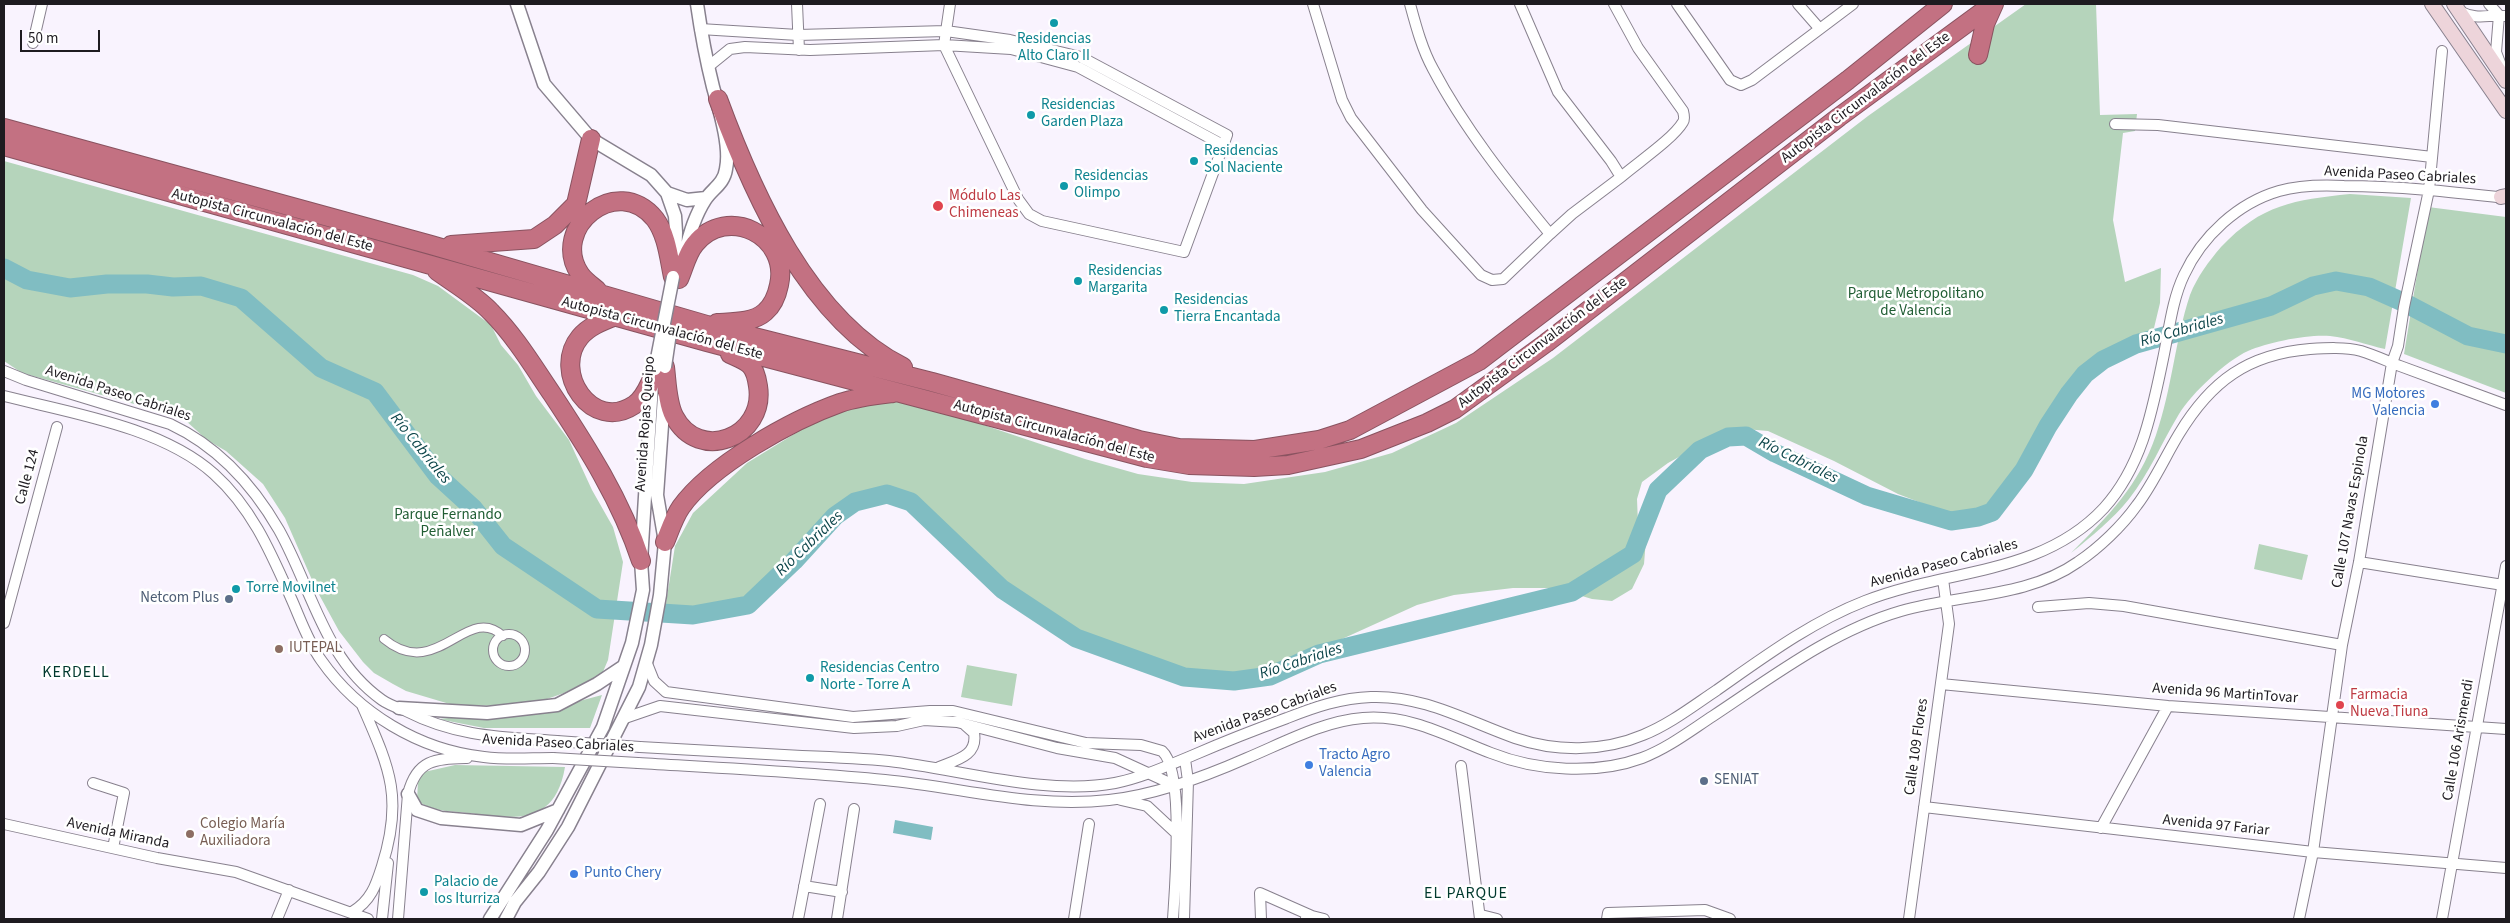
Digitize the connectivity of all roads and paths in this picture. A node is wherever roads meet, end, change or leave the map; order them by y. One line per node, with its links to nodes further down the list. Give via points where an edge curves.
1 (42, 4): 24 (street)
2 (517, 4): 34 (street, via 544,84)
3 (697, 4): 20 (street, Avenida Rojas Queipo)
4 (797, 4): 22 (street)
5 (950, 4): 21 (street)
6 (1313, 4): 43 (street, via 1339,92 1351,118 1422,210 1481,275 1492,280 1504,279)
7 (1410, 4): 43 (street, via 1432,68 1488,154)
8 (1520, 4): 38 (street, via 1558,92)
9 (1614, 4): 38 (street, via 1638,48 1684,117 1683,123 1668,138)
10 (1677, 4): 19 (street, via 1735,84 1752,80)
11 (1798, 4): 19 (street)
12 (1853, 4): 19 (street)
13 (1943, 4): 54 (highway, Autopista Circunvalación del Este, via 1479,361 1350,430 1319,440 1254,450 1179,448 1115,434)
14 (1994, 4): 23 (highway, Autopista Circunvalación del Este); 23 (highway, via 1978,54 1968,38)
15 (2432, 4): 31 (main road)
16 (2489, 4): 18 (street)
17 (2456, 7): 18 (street, via 2470,16); 29 (main road)
18 (2503, 15): 29 (street, via 2496,35 2496,52)
19 (1819, 28)
20 (700, 29): 22 (street); 28 (street, Avenida Rojas Queipo)
21 (946, 31): 22 (street); 25 (street); 35 (street, via 1010,40 1080,57)
22 (798, 35): 26 (street)
23 (1948, 37): 55 (highway, Autopista Circunvalación del Este, via 1479,393 1427,423 1361,448 1288,465 1189,465 1147,458)
24 (33, 43)
25 (944, 45): 26 (street); 35 (street, via 1011,49 1078,67); 35 (street, via 1018,199 1029,214 1042,222 1184,252)
26 (799, 50): 28 (street, via 730,49)
27 (2442, 51): 37 (street, Calle 107 Navas Espinola)
28 (709, 66): 30 (street, Avenida Rojas Queipo)
29 (2506, 81)
30 (718, 99): 42 (street, Avenida Rojas Queipo, via 726,172 715,191); 54 (highway, via 752,184 790,252 829,309 856,337 882,357)
31 (2506, 112)
32 (2115, 124): 37 (street, via 2168,126)
33 (4, 128): 44 (highway, Autopista Circunvalación del Este)
34 (591, 140): 40 (street, via 652,175); 44 (highway, via 576,204 555,225 534,238 475,245)
35 (1225, 140)
36 (4, 146): 45 (highway, Autopista Circunvalación del Este)
37 (2432, 156): 39 (street, Calle 107 Navas Espinola)
38 (1621, 177): 43 (street)
39 (2429, 190): 41 (street, Avenida Paseo Cabriales); 51 (street, Calle 107 Navas Espinola); 63 (street, Avenida Paseo Cabriales, via 2320,186 2281,191 2230,216 2196,252 2176,295 2148,429 2132,466 2106,506 2081,529 2051,548 2020,561)
40 (667, 193): 42 (street, via 687,200); 46 (street, Avenida Rojas Queipo, via 675,216)
41 (2504, 197)
42 (706, 198): 46 (street, Avenida Rojas Queipo, via 689,233)
43 (1550, 234)
44 (431, 245): 47 (highway, Autopista Circunvalación del Este)
45 (426, 263): 48 (highway, Autopista Circunvalación del Este); 60 (highway, via 491,311 529,358 605,478)
46 (676, 278): 47 (highway, via 667,246 647,211 635,204 606,203 592,209 583,219 573,248 573,259 580,274); 49 (highway, via 693,245 702,236 722,226 746,228 758,234 776,252 781,273 773,302 764,313 750,319); 53 (street, Avenida Rojas Queipo, bridge)
47 (601, 293): 49 (highway, Autopista Circunvalación del Este)
48 (616, 316): 50 (highway, Autopista Circunvalación del Este); 53 (highway, via 592,326 575,344 572,360 574,387 590,406 624,410 635,405 645,394)
49 (707, 324): 54 (highway, Autopista Circunvalación del Este)
50 (707, 342): 53 (highway, via 750,365 756,376 759,404 749,425 736,436 714,441 691,436 675,416); 55 (highway, Autopista Circunvalación del Este)
51 (2392, 363): 57 (street, Avenida Paseo Cabriales); 61 (street, Calle 107 Navas Espinola); 65 (street, Avenida Paseo Cabriales, via 2361,351 2333,348 2272,354 2241,368 2216,386 2192,413 2137,506 2107,538 2077,563 2044,581 1991,594)
52 (4, 371): 76 (street, Avenida Paseo Cabriales, via 170,424 191,434 221,456 262,503 280,531 321,626 338,653 358,680)
53 (657, 371): 59 (street, Avenida Rojas Queipo, via 663,419 657,495); 60 (street, Avenida Rojas Queipo)
54 (932, 382)
55 (902, 392): 59 (highway, via 842,402 805,417 750,449 719,470 681,507)
56 (4, 396): 74 (street, Avenida Paseo Cabriales, via 130,429 184,451 214,474 246,508 260,532 319,658)
57 (2506, 405)
58 (57, 427): 67 (street, Calle 124)
59 (665, 542): 71 (street, Avenida Rojas Queipo, via 660,595)
60 (641, 561): 72 (street, Avenida Rojas Queipo, via 643,590)
61 (2359, 562): 64 (street); 70 (street, Calle 107 Navas Espinola)
62 (2506, 566): 64 (street, Calle 106 Arismendi)
63 (1943, 579): 65 (street, Calle 109 Flores); 83 (street, Avenida Paseo Cabriales, via 1894,590 1832,616 1778,647 1673,720 1641,736 1599,748 1560,748 1520,740 1445,709 1410,700 1374,696 1336,700)
64 (2503, 585): 80 (street, Calle 106 Arismendi)
65 (1945, 600): 73 (street, Calle 109 Flores, via 1949,624); 88 (street, Avenida Paseo Cabriales, via 1898,612 1842,634 1669,746 1639,759 1582,768 1542,765 1496,755 1413,722 1360,718 1287,741)
66 (2038, 606): 70 (street, via 2089,603 2124,606)
67 (4, 622)
68 (503, 636): 68 (street, via 494,644 494,656 503,665 515,665 523,656 523,644 515,636); 69 (street, via 492,629 473,629 427,652 417,653 394,647)
69 (384, 639)
70 (2342, 645): 77 (street, Calle 107 Navas Espinola)
71 (646, 661): 78 (street, Avenida Rojas Queipo); 84 (street, via 654,681 666,692 854,717 953,711 1086,743 1141,745 1162,751)
72 (624, 666): 76 (street, via 556,705 487,713); 96 (street, Avenida Rojas Queipo, via 604,727)
73 (1941, 684): 75 (street, Avenida 96 MartinTovar); 94 (street, Calle 109 Flores)
74 (362, 704): 82 (street, Avenida Paseo Cabriales, via 397,730 417,740); 101 (street, via 389,770 394,803)
75 (2168, 706): 77 (street, Avenida 96 MartinTovar); 99 (street)
76 (399, 708): 86 (street, Avenida Paseo Cabriales, bridge, via 441,727 469,734 884,760)
77 (2332, 716): 80 (street, Avenida 96 MartinTovar); 103 (street, Calle 107 Navas Espinola)
78 (625, 718): 79 (street, Avenida Paseo Cabriales, via 660,706 854,728 898,726 924,720); 118 (street, Avenida Rojas Queipo, via 568,827)
79 (958, 722): 86 (street, via 974,733 973,749); 87 (street, Avenida Paseo Cabriales, via 1057,748 1115,758)
80 (2477, 727): 81 (street, Avenida 96 MartinTovar); 104 (street, Calle 106 Arismendi)
81 (2506, 729)
82 (485, 757): 91 (street, via 438,759 421,766); 92 (street, Avenida Paseo Cabriales, bridge, via 552,758 884,780 1041,802 1074,804)
83 (1185, 759): 84 (street, Avenida Paseo Cabriales); 88 (street)
84 (1171, 766): 87 (street, Avenida Paseo Cabriales); 90 (street)
85 (1461, 766): 110 (street)
86 (938, 768): 87 (street, Avenida Paseo Cabriales, via 1077,787 1113,783)
87 (1152, 773): 90 (street, Avenida Paseo Cabriales)
88 (1188, 781): 90 (street, Avenida Paseo Cabriales); 123 (street)
89 (93, 783): 102 (street, via 124,793)
90 (1174, 785): 92 (street, Avenida Paseo Cabriales); 100 (street)
91 (408, 794): 96 (street, via 417,810 441,818 520,825); 116 (street)
92 (1117, 799): 100 (street, via 1146,806)
93 (820, 804): 106 (street)
94 (1924, 807): 99 (street, Avenida 97 Fariar); 128 (street, Calle 109 Flores)
95 (854, 809): 108 (street)
96 (558, 810): 117 (street, Avenida Rojas Queipo)
97 (4, 824): 102 (street, Avenida Miranda)
98 (1089, 824): 121 (street)
99 (2101, 828): 103 (street, Avenida 97 Fariar)
100 (1176, 834): 122 (street)
101 (390, 842): 109 (street, via 374,890 362,906); 115 (street)
102 (113, 848): 107 (street, Avenida Miranda, via 236,872)
103 (2313, 852): 104 (street, Avenida 97 Fariar); 129 (street, Calle 107 Navas Espinola)
104 (2452, 864): 105 (street, Avenida 97 Fariar); 130 (street, Calle 106 Arismendi)
105 (2506, 868)
106 (804, 886): 108 (street); 119 (street)
107 (289, 890): 109 (street, Avenida Miranda); 113 (street)
108 (842, 892): 120 (street)
109 (352, 912): 114 (street, Avenida Miranda)
110 (1480, 917): 126 (street)
111 (1307, 918): 124 (street, via 1260,894); 125 (street)
112 (1607, 918): 127 (street, via 1608,913 1685,909 1705,910)
113 (277, 919)
114 (368, 919)
115 (382, 919)
116 (398, 919)
117 (490, 919)
118 (506, 919)
119 (798, 919)
120 (837, 919)
121 (1074, 919)
122 (1174, 919)
123 (1184, 919)
124 (1261, 919)
125 (1324, 919)
126 (1497, 919)
127 (1730, 919)
128 (1909, 919)
129 (2299, 919)
130 (2442, 919)

